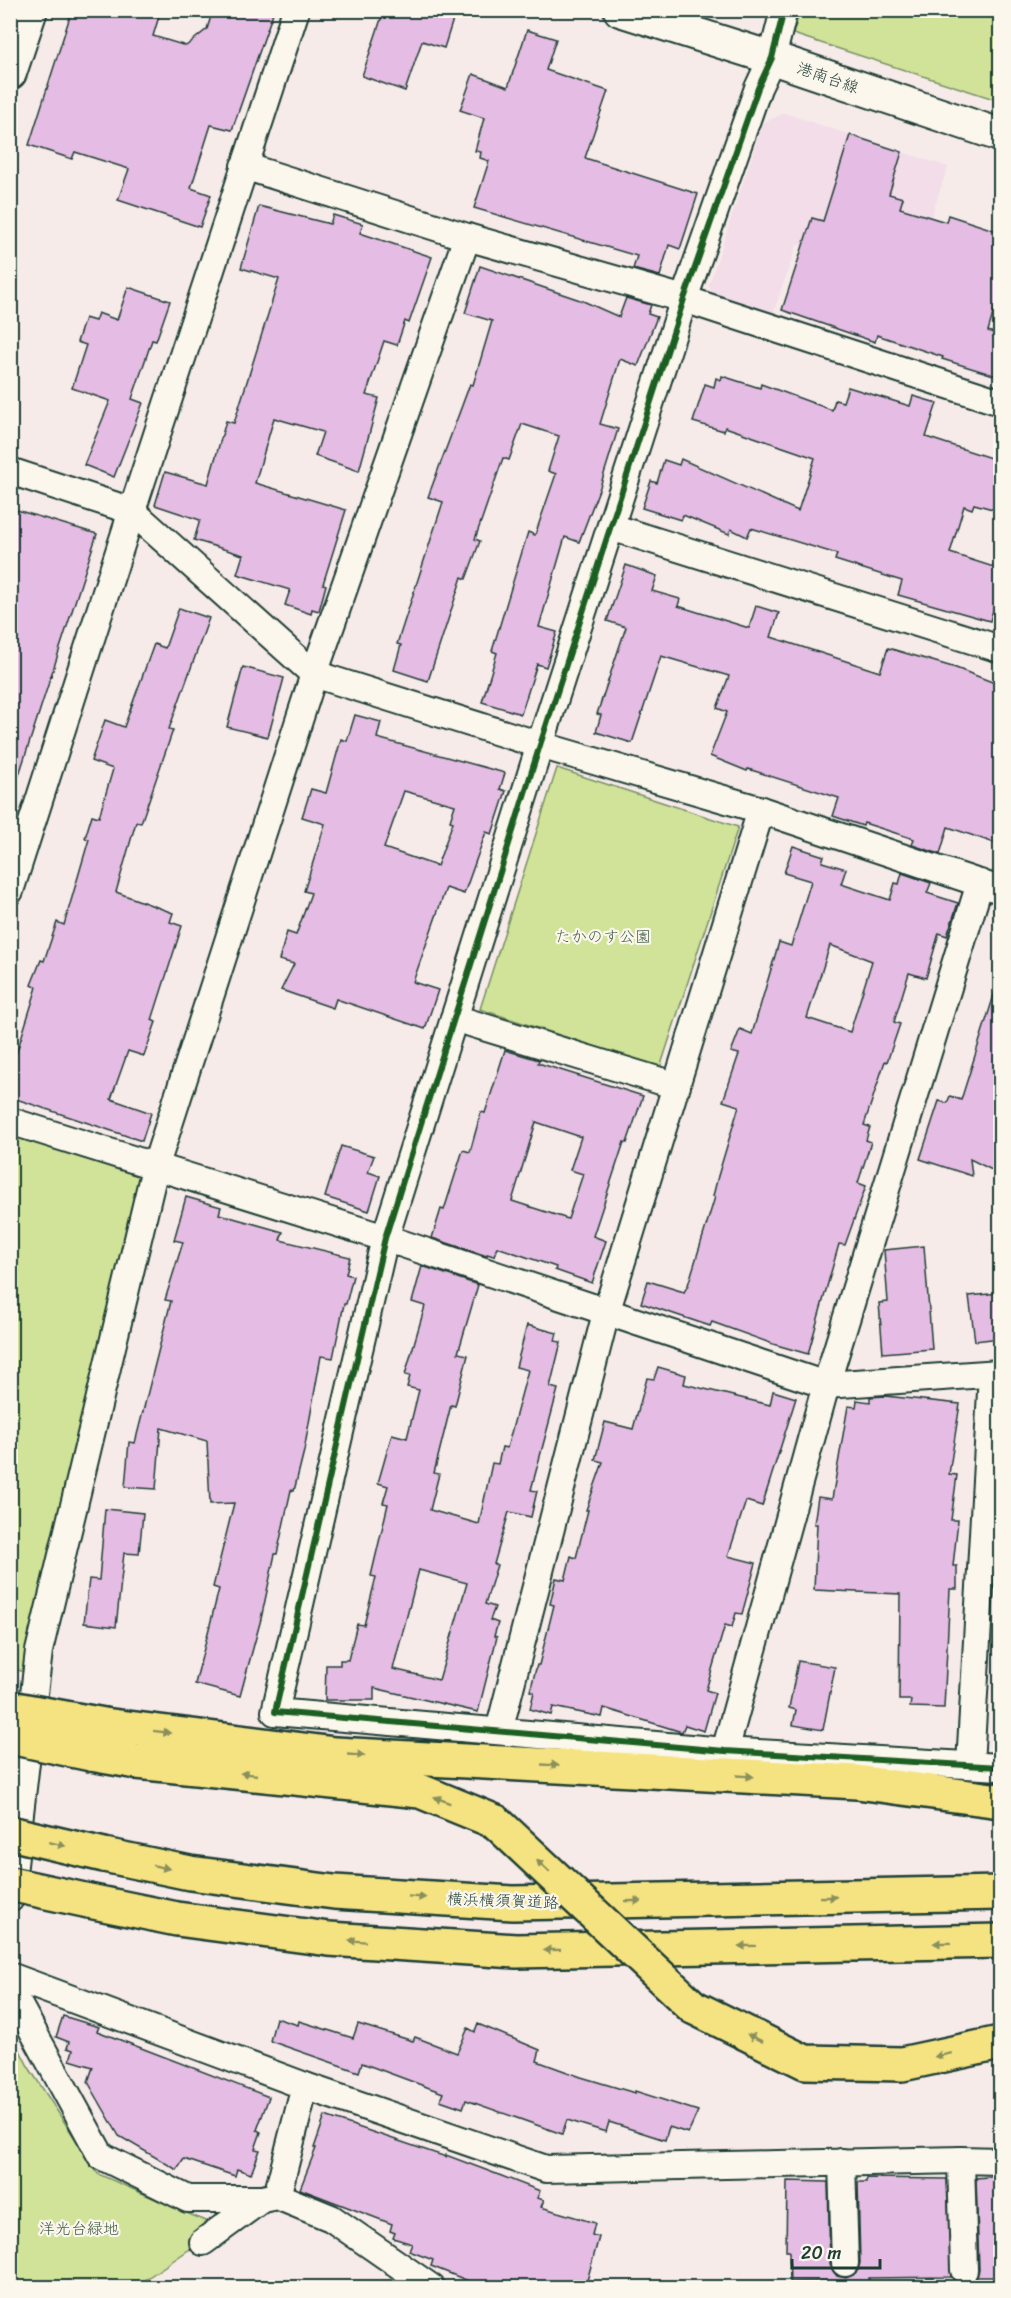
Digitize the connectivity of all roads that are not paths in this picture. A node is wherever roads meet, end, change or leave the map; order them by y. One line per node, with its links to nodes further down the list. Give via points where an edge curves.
1 (31, 10): 6 (street)
2 (296, 10): 8 (street)
3 (620, 10): 5 (street, 港南台線)
4 (784, 10): 5 (street)
5 (771, 58): 7 (street, 港南台線); 10 (street)
6 (10, 73)
7 (1000, 135)
8 (244, 166): 9 (street); 13 (street)
9 (467, 237): 10 (street); 16 (street)
10 (684, 299): 11 (street); 14 (street)
11 (1000, 402)
12 (10, 471): 13 (street)
13 (132, 511): 16 (street); 20 (street)
14 (611, 527): 15 (street); 17 (street)
15 (1000, 649)
16 (314, 674): 17 (street); 24 (street)
17 (540, 745): 18 (street); 21 (street)
18 (761, 810): 19 (street); 22 (street)
19 (990, 887): 28 (street)
20 (10, 891)
21 (454, 1017): 22 (street); 25 (street)
22 (677, 1086): 26 (street)
23 (10, 1121): 24 (street)
24 (154, 1168): 25 (street); 40 (street, via 39,1651)
25 (385, 1238): 26 (street); 30 (street, via 275,1712)
26 (606, 1313): 28 (street); 30 (street)
27 (996, 1374): 28 (street); 34 (street)
28 (826, 1385): 33 (street)
29 (10, 1708): 32 (highway, bridge)
30 (499, 1731): 33 (street)
31 (10, 1737): 32 (highway, bridge)
32 (98, 1740): 36 (highway, one-way to 36, via 857,1782); 44 (highway, one-way to 32, bridge, via 902,2064 805,2062 693,2007 496,1822 420,1791 136,1762)
33 (725, 1750): 34 (street)
34 (970, 1765): 35 (street)
35 (1000, 1767)
36 (1000, 1802)
37 (10, 1833): 39 (highway, 横浜横須賀道路, one-way to 39, bridge, via 190,1873 334,1892 513,1903)
38 (10, 1884): 41 (highway, one-way to 38, bridge, via 516,1951 329,1939 177,1919)
39 (1000, 1893)
40 (10, 1899)
41 (1000, 1941)
42 (10, 1976): 45 (street)
43 (10, 1989): 49 (street, via 101,2156 188,2199)
44 (1000, 2043)
45 (305, 2086): 48 (street, via 546,2169); 49 (street)
46 (961, 2160): 47 (street); 48 (street); 52 (street)
47 (1000, 2161)
48 (842, 2162): 51 (street)
49 (269, 2197): 50 (street); 53 (street, via 331,2217)
50 (203, 2242)
51 (845, 2263)
52 (964, 2270)
53 (432, 2288)

